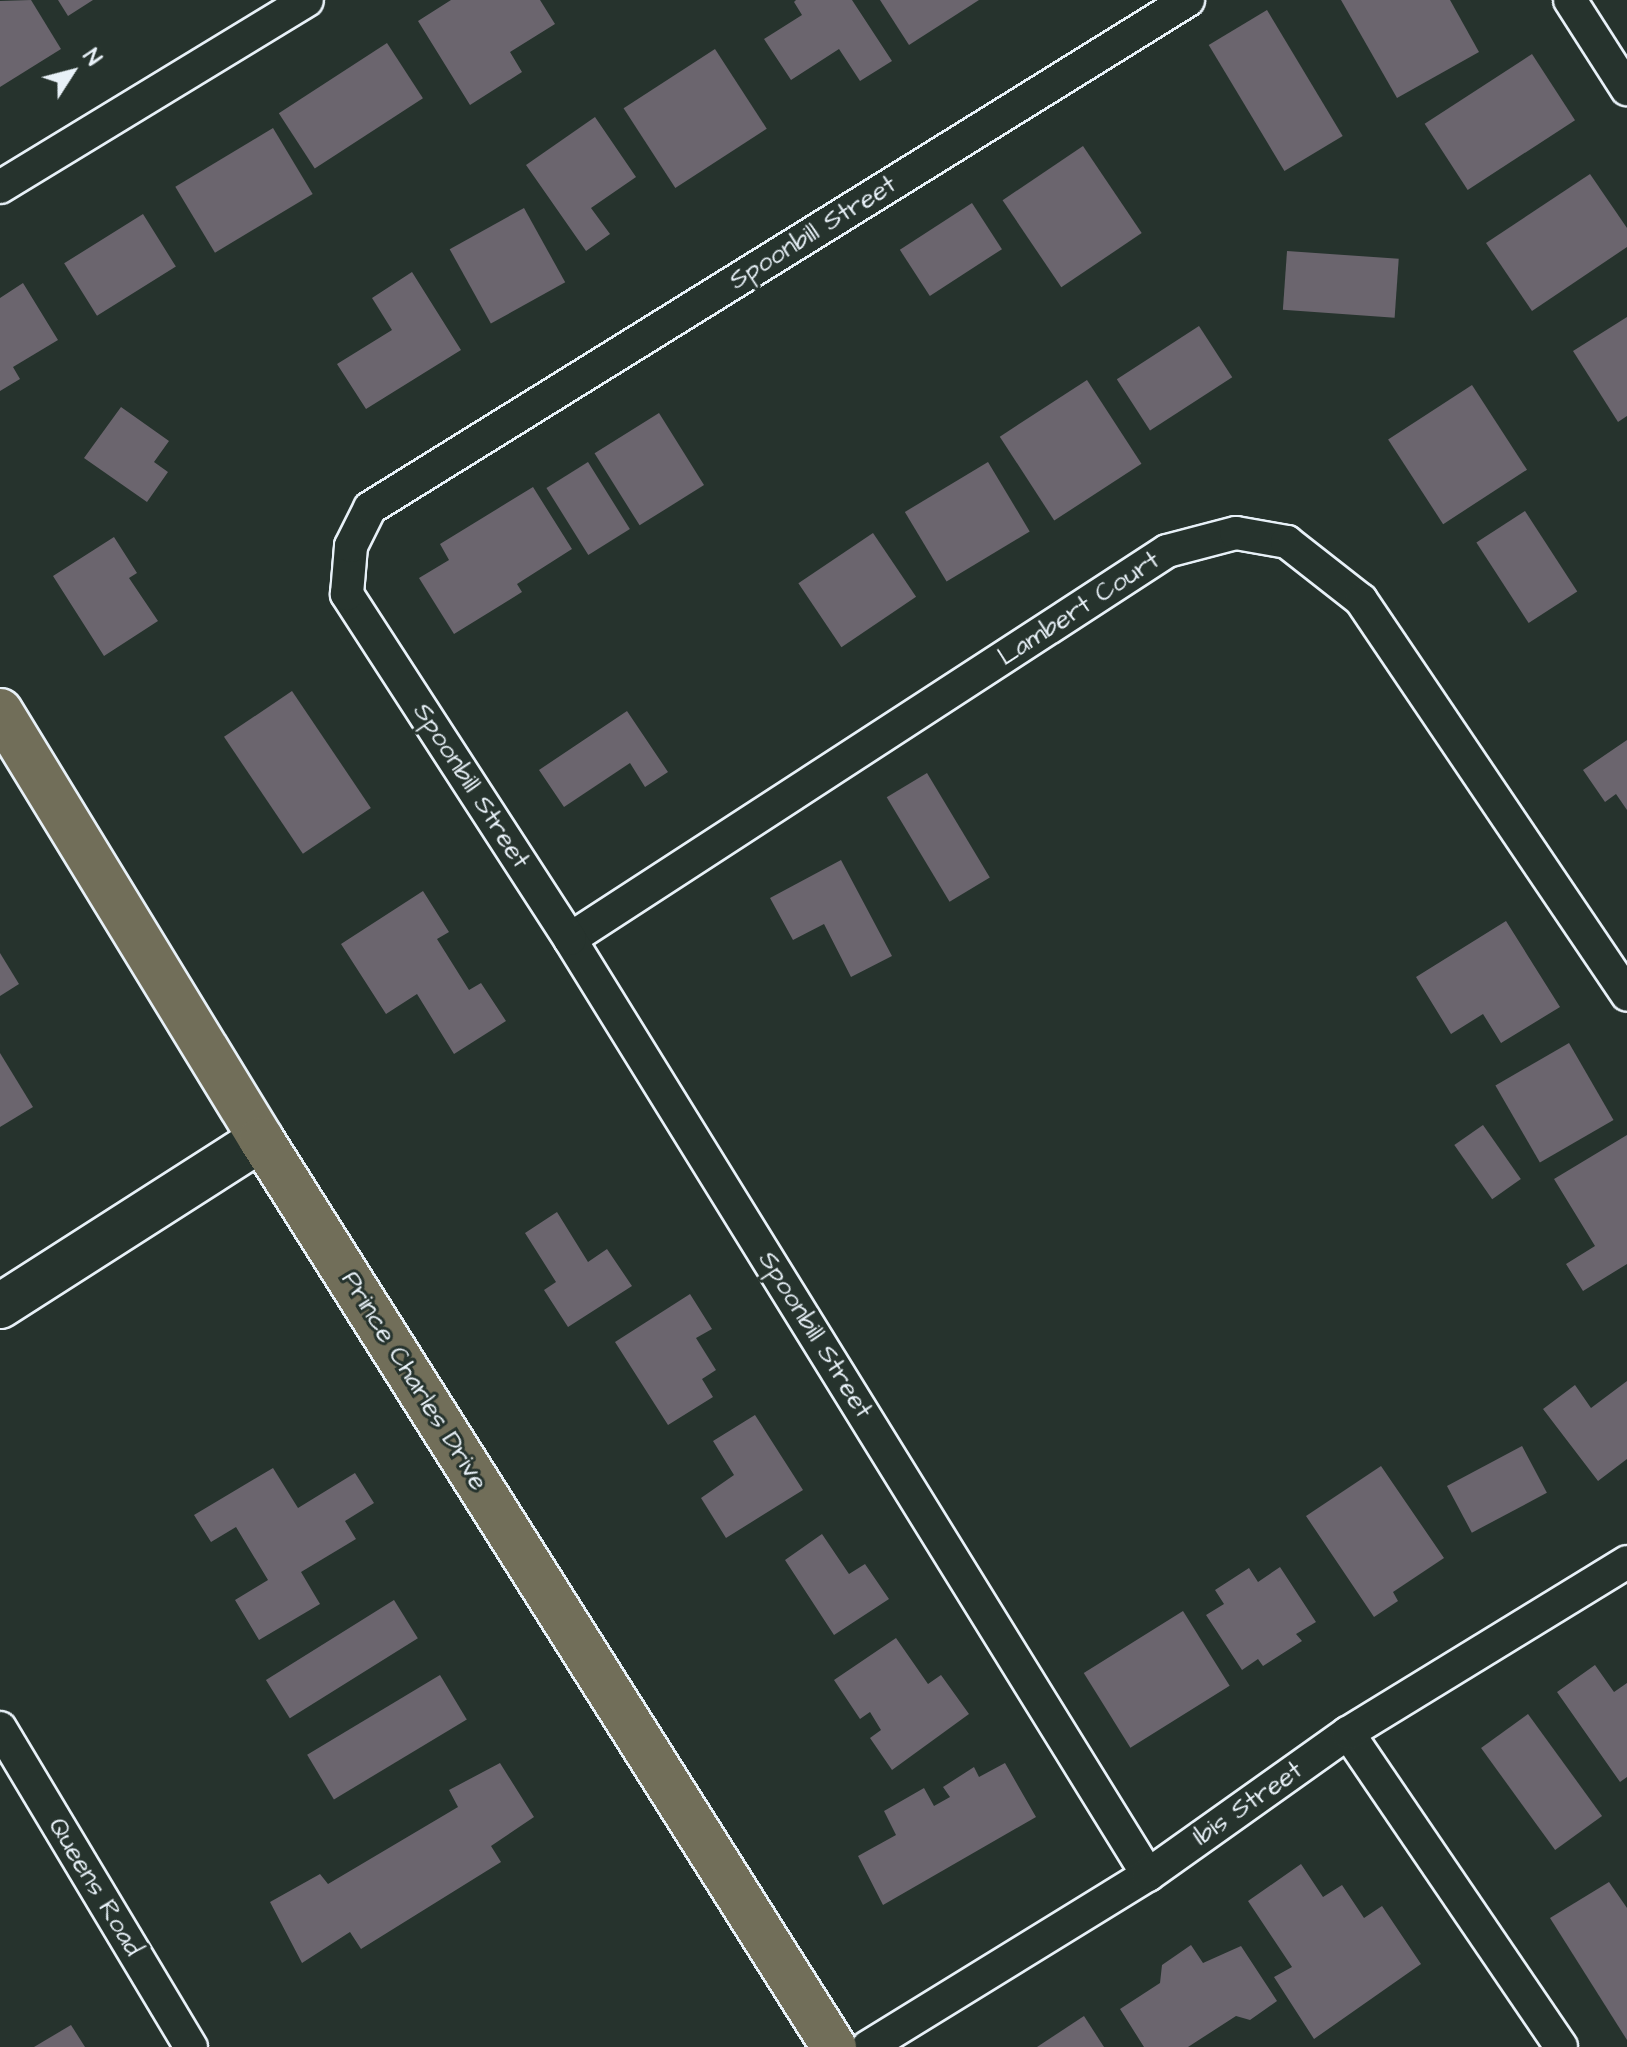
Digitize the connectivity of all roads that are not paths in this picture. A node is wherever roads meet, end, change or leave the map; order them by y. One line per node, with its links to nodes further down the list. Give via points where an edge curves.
1 (307, 0): 5 (street)
2 (1188, 0): 7 (street, Spoonbill Street, via 370,508 351,546 347,594)
3 (1570, 0): 4 (street)
4 (1627, 89)
5 (0, 187)
6 (0, 711): 9 (highway, Prince Charles Drive)
7 (570, 939): 8 (street, Lambert Court, via 1167,551 1236,533 1287,542 1361,600); 14 (street, Spoonbill Street)
8 (1627, 995)
9 (261, 1139): 10 (street); 16 (highway, Prince Charles Drive)
10 (0, 1306)
11 (1627, 1562): 13 (street, Ibis Street)
12 (0, 1728): 15 (street, Queens Road)
13 (1348, 1733): 14 (street, Ibis Street); 18 (street)
14 (1148, 1875): 17 (street, Ibis Street)
15 (191, 2047)
16 (834, 2047)
17 (868, 2047)
18 (1561, 2047)

